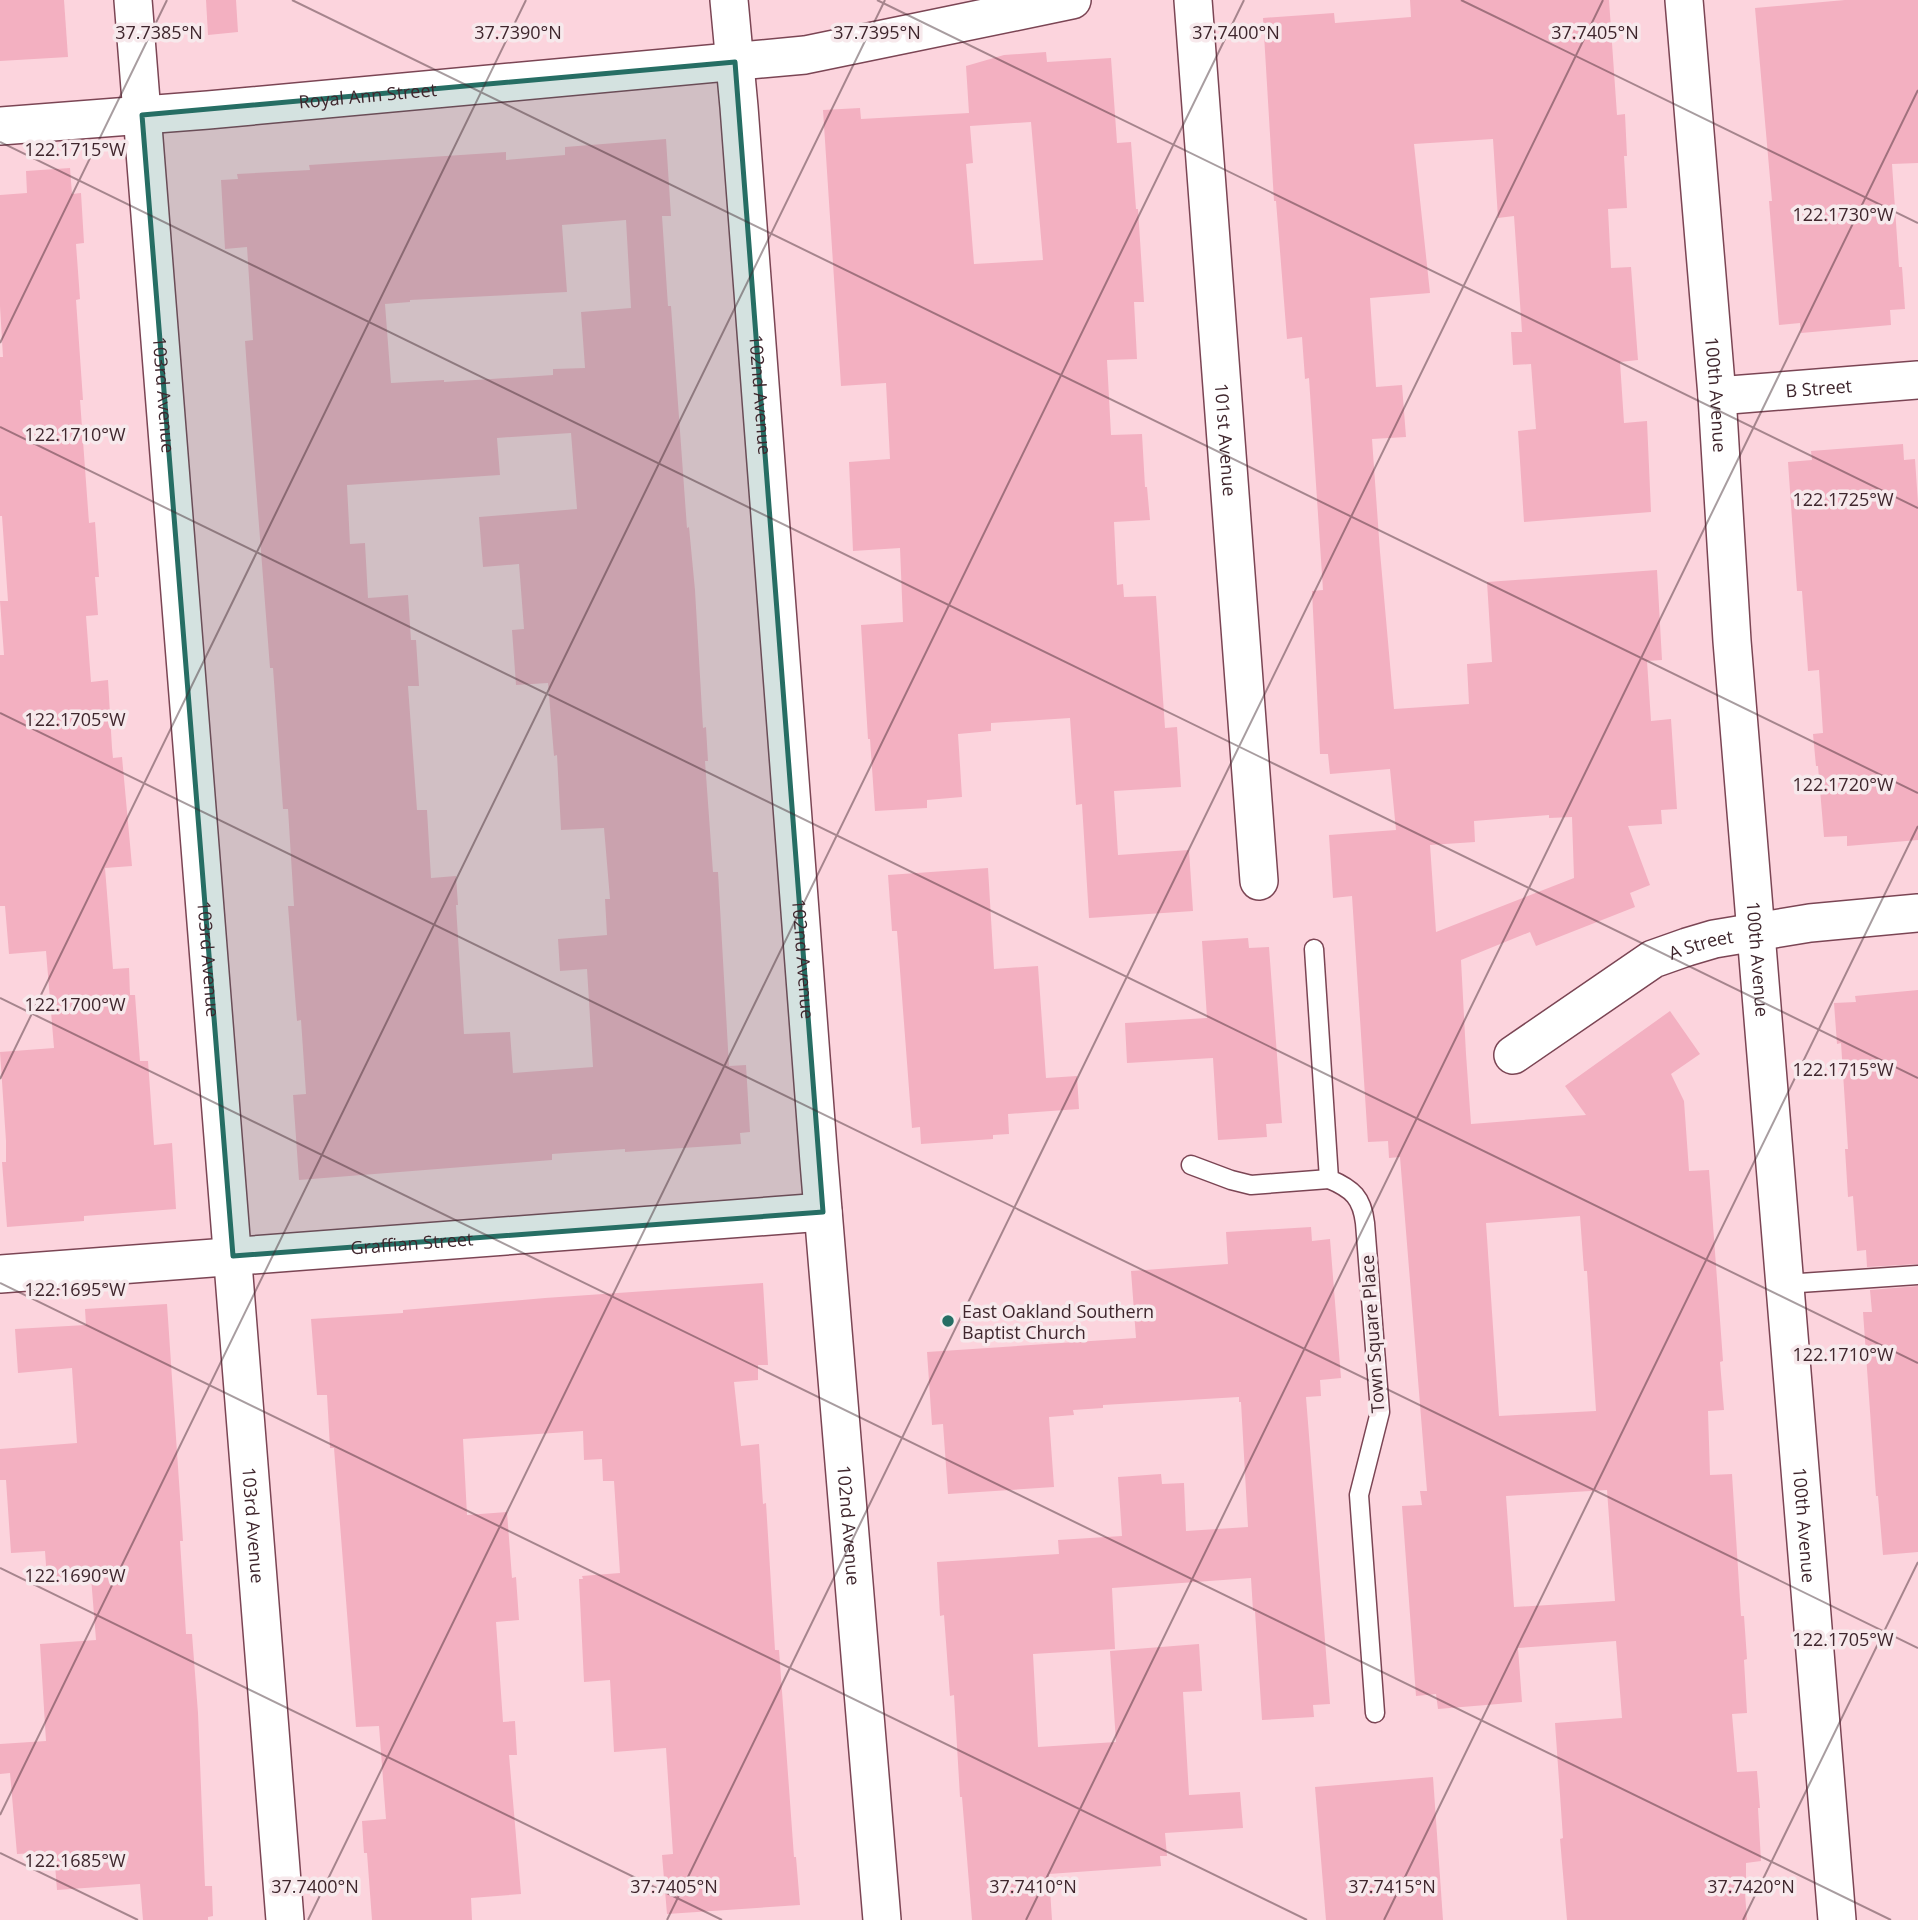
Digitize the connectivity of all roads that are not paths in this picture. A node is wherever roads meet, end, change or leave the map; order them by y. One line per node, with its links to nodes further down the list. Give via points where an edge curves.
1 (133, 0): 7 (street, 103rd Avenue)
2 (729, 0): 6 (street, 102nd Avenue)
3 (1072, 0): 6 (street, Royal Ann Street, via 804,55)
4 (1193, 0): 11 (street, 101st Avenue)
5 (1684, 0): 10 (street, 100th Avenue)
6 (735, 62): 7 (street, Royal Ann Street); 18 (street, 102nd Avenue)
7 (142, 115): 8 (street, Royal Ann Street); 19 (street, 103rd Avenue)
8 (0, 126)
9 (1918, 380): 10 (street, B Street)
10 (1717, 396): 13 (street, 100th Avenue)
11 (1259, 881)
12 (1918, 913): 13 (street, A Street)
13 (1756, 932): 15 (street, A Street, via 1714,939 1653,959); 22 (street, 100th Avenue)
14 (1314, 949): 17 (lane)
15 (1513, 1055)
16 (1191, 1165): 17 (lane, via 1251,1185)
17 (1329, 1179): 23 (lane, Town Square Place, via 1355,1194 1365,1223 1380,1412 1359,1495)
18 (823, 1212): 19 (street, Graffian Street); 25 (street, 102nd Avenue)
19 (233, 1256): 20 (street, Graffian Street); 24 (street, 103rd Avenue)
20 (0, 1274)
21 (1918, 1275): 22 (lane)
22 (1785, 1284): 26 (street, 100th Avenue)
23 (1375, 1713)
24 (285, 1920)
25 (882, 1920)
26 (1837, 1920)

